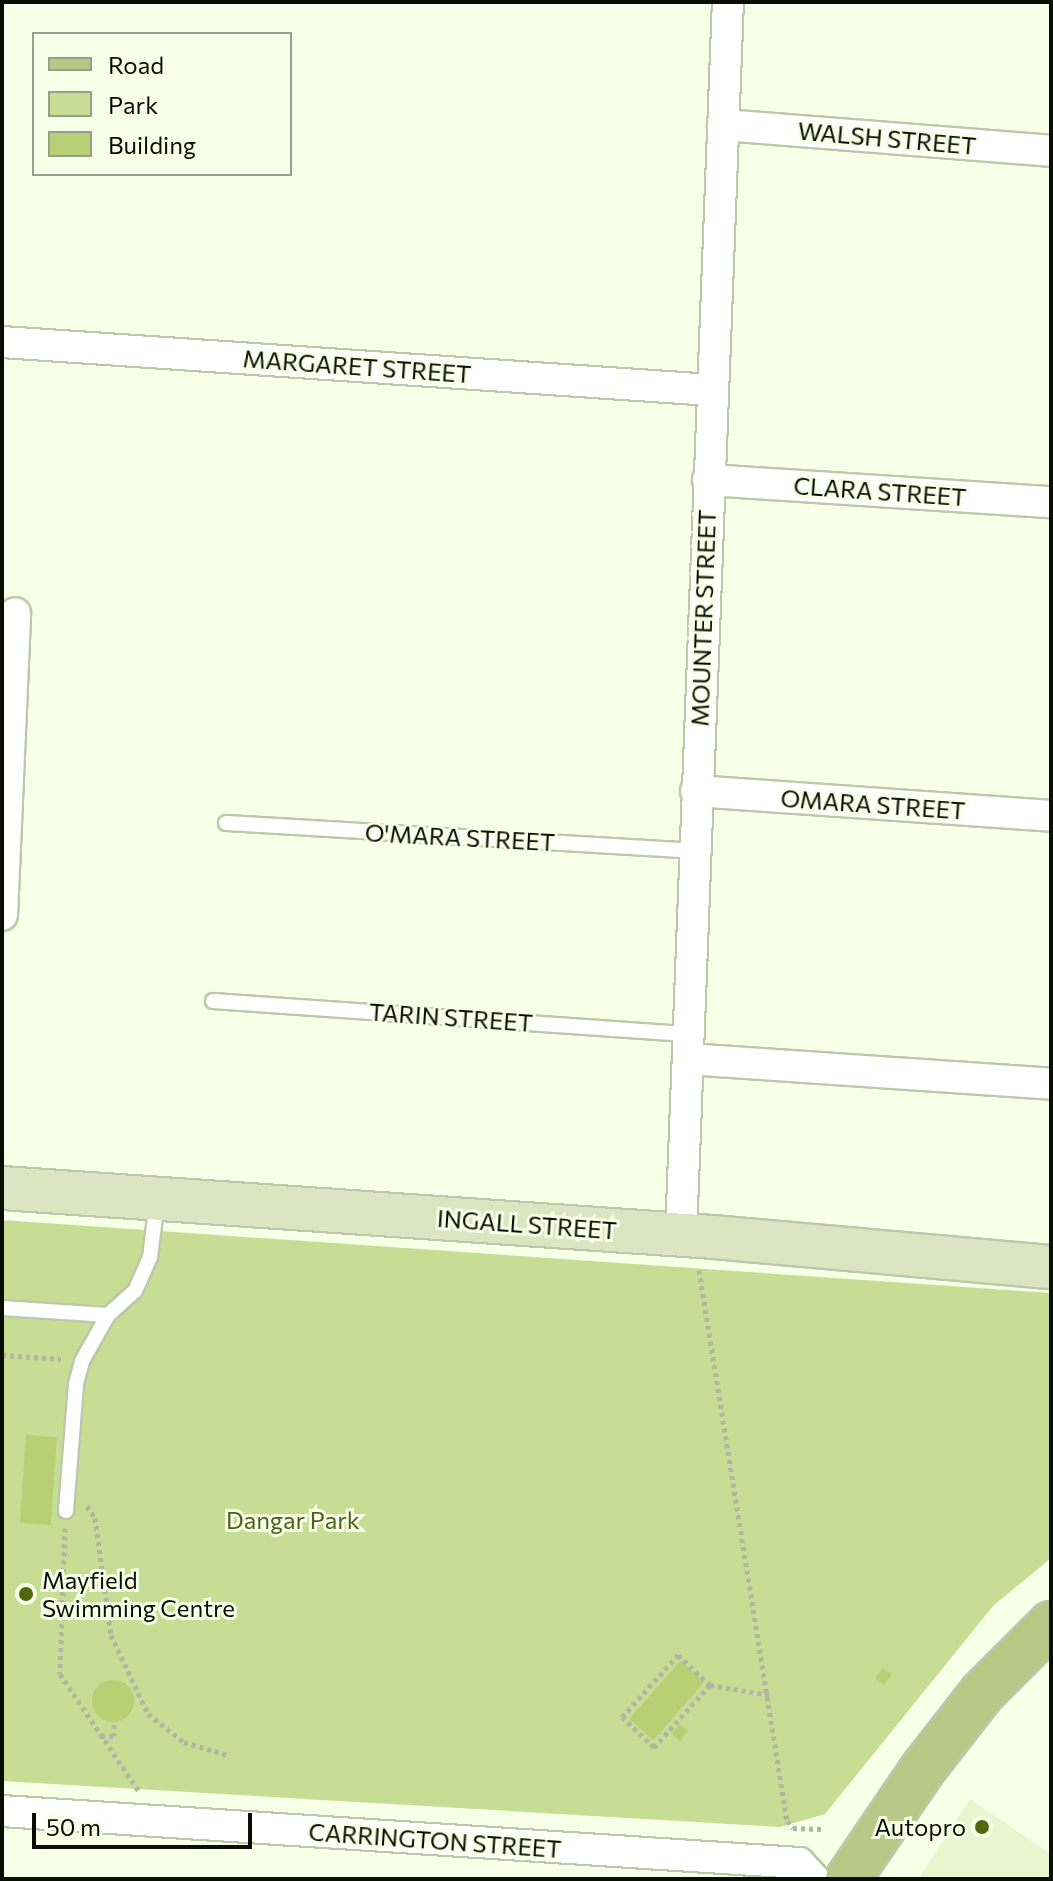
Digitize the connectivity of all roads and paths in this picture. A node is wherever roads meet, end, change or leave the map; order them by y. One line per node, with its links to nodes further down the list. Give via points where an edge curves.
1 (728, 2): 2 (street, MOUNTER STREET)
2 (723, 125): 3 (street, WALSH STREET); 5 (street, MOUNTER STREET)
3 (1051, 151)
4 (2, 342): 5 (street, MARGARET STREET)
5 (711, 390): 6 (street, MOUNTER STREET)
6 (708, 480): 7 (street, CLARA STREET); 9 (street, MOUNTER STREET)
7 (1051, 502)
8 (15, 613): 13 (street)
9 (696, 791): 10 (street, OMARA STREET); 12 (street, MOUNTER STREET)
10 (1051, 816)
11 (226, 823): 12 (lane, O'MARA STREET)
12 (694, 851): 15 (street, MOUNTER STREET)
13 (2, 915)
14 (213, 1001): 15 (lane, TARIN STREET)
15 (689, 1046): 16 (street, TARIN STREET); 19 (street, MOUNTER STREET)
16 (1051, 1084)
17 (2, 1188): 18 (main road, INGALL STREET)
18 (157, 1199): 19 (main road, INGALL STREET); 22 (lane, via 150,1258 135,1291)
19 (690, 1250): 20 (main road, INGALL STREET); 29 (path)
20 (1051, 1267)
21 (2, 1308): 22 (lane)
22 (108, 1315): 24 (lane)
23 (2, 1355): 24 (path)
24 (82, 1361): 25 (lane)
25 (66, 1511): 31 (path, via 60,1674)
26 (97, 1547): 32 (path, via 111,1635 148,1714 184,1742)
27 (1051, 1624): 37 (main road, via 982,1693)
28 (710, 1685): 28 (path, via 678,1655 622,1717 654,1747); 29 (path)
29 (770, 1695): 35 (path, via 787,1821 793,1828)
30 (114, 1723): 31 (path, via 114,1736)
31 (100, 1736): 33 (path)
32 (228, 1755)
33 (141, 1794)
34 (2, 1811): 36 (street, CARRINGTON STREET, via 799,1863)
35 (821, 1829)
36 (814, 1879)
37 (848, 1879)

